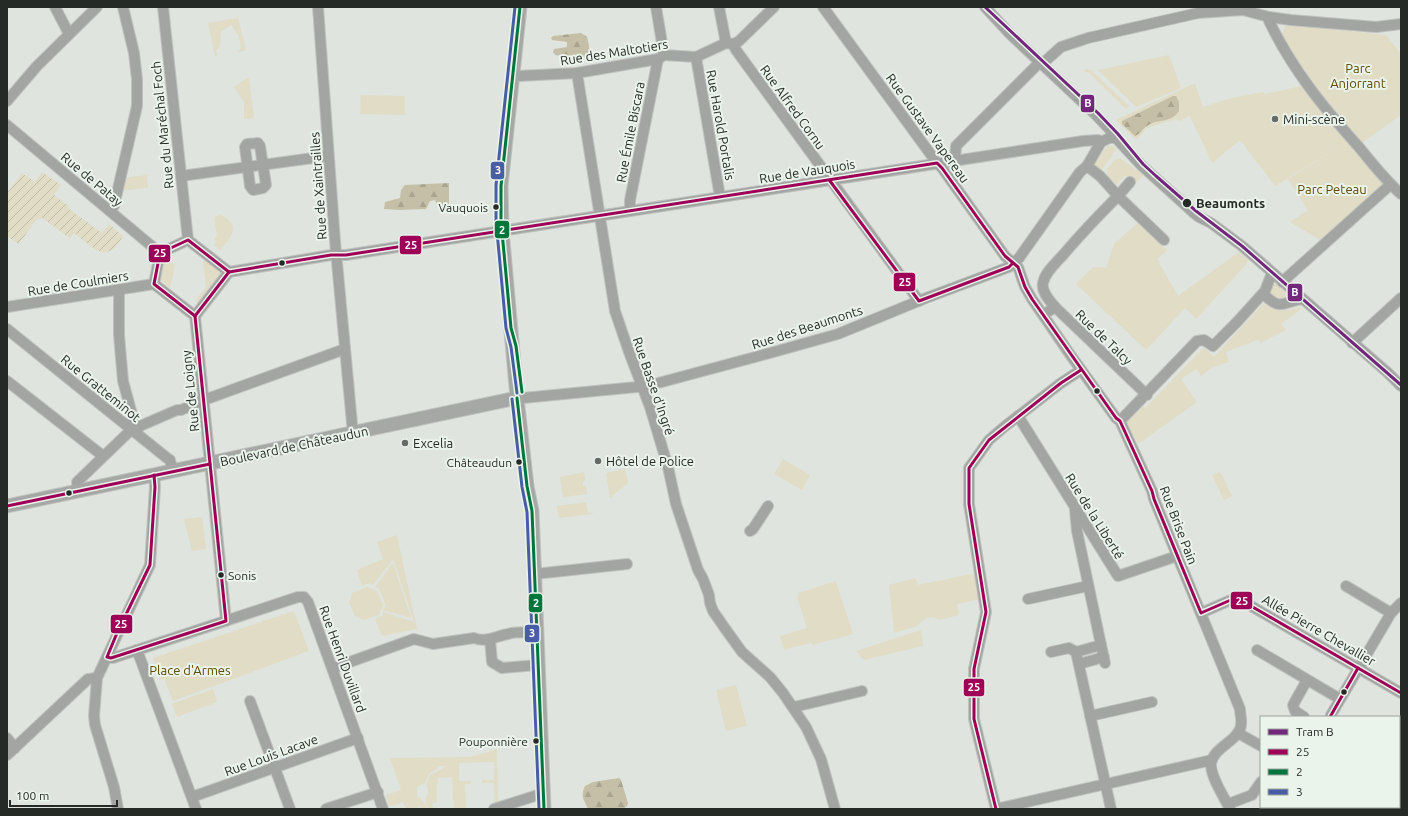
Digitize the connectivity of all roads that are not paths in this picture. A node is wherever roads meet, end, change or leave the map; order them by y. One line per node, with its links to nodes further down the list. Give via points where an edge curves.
1 (55, 7): 15 (street)
2 (96, 7): 15 (street)
3 (123, 7): 41 (street, via 138,79 137,106 114,206)
4 (163, 7): 34 (street, Rue du Maréchal Foch)
5 (318, 7): 28 (street, Rue de Xaintrailles)
6 (520, 7): 21 (main road)
7 (656, 7): 17 (street)
8 (719, 7): 16 (street)
9 (774, 7): 16 (street, Rue des Maltotiers, via 741,39)
10 (823, 7): 30 (street, Rue Gustave Vapereau)
11 (1243, 8): 13 (street); 19 (street, via 1198,13 1088,38 1058,49)
12 (987, 9): 19 (street)
13 (1269, 17): 14 (street, via 1376,27); 37 (street, via 1279,41 1310,89)
14 (1401, 24)
15 (69, 34): 22 (street)
16 (730, 43): 18 (street, Rue des Maltotiers); 35 (street, Rue Alfred Cornu)
17 (661, 57): 18 (street, Rue des Maltotiers); 20 (street, Rue des Maltotiers); 42 (street, Rue Émile Biscara, via 630,200)
18 (696, 57): 40 (street, Rue Harold Portalis)
19 (1041, 63): 23 (street); 29 (street, via 956,146)
20 (577, 73): 21 (street, Rue des Maltotiers); 43 (street, Rue Basse d'Ingré)
21 (512, 75): 44 (main road, via 501,186)
22 (7, 101)
23 (1104, 123): 25 (street); 26 (street, via 1098,135)
24 (7, 125): 41 (street, Rue de Patay)
25 (1116, 138): 27 (street, Rue de Vauquois, via 1108,138); 51 (street, via 1194,214 1242,246)
26 (1085, 142): 27 (street, Rue de Vauquois); 29 (street, Rue de Vauquois); 31 (street)
27 (1101, 142): 31 (street, Rue des Beaumonts)
28 (328, 156): 32 (street); 48 (street, Rue de Xaintrailles)
29 (955, 161): 30 (street, Rue de Vauquois)
30 (937, 163): 35 (street, Rue de Vauquois); 49 (street, Rue Gustave Vapereau)
31 (1088, 163): 39 (street); 49 (street, Rue des Beaumonts)
32 (263, 164): 33 (street); 33 (street, via 258,143 247,144); 33 (street, via 266,185 253,190)
33 (247, 167): 34 (street)
34 (181, 176): 45 (street, Rue du Maréchal Foch)
35 (830, 181): 40 (street, Rue de Vauquois); 58 (street, Rue Alfred Cornu)
36 (1130, 182): 39 (street)
37 (1390, 184): 38 (street); 52 (street)
38 (1401, 194)
39 (1118, 196): 46 (street); 60 (street, Rue de Talcy, via 1048,272 1043,289)
40 (720, 197): 42 (street, Rue de Vauquois)
41 (110, 211): 47 (street, Rue de Patay)
42 (630, 211): 43 (street, Rue de Vauquois)
43 (600, 216): 44 (street, Rue de Vauquois); 69 (street, Rue Basse d'Ingré, via 615,311)
44 (502, 230): 48 (street); 72 (main road, via 511,328 516,346)
45 (188, 240): 47 (street); 50 (street)
46 (1164, 240)
47 (160, 253): 53 (street)
48 (337, 255): 50 (street); 65 (street, Rue de Xaintrailles)
49 (1013, 264): 58 (street, Rue des Beaumonts); 61 (street, Rue Brise Pain, via 1018,267 1025,287)
50 (229, 272): 62 (street)
51 (1272, 273): 52 (street); 55 (street)
52 (1282, 282): 57 (street)
53 (154, 284): 54 (street, Rue de Coulmiers); 62 (street)
54 (119, 290): 59 (street, Rue de Coulmiers); 75 (street, via 120,358 123,382 133,418)
55 (1263, 294): 57 (street, via 1275,304 1281,305); 70 (street, via 1213,346 1204,340 1197,341)
56 (1401, 298): 64 (street)
57 (1302, 299): 64 (street)
58 (919, 301): 69 (street, Rue des Beaumonts, via 821,339)
59 (7, 307)
60 (1055, 307): 61 (street); 70 (street, Rue de Talcy)
61 (1042, 315): 66 (street, Rue Brise Pain)
62 (195, 316): 71 (street, Rue de Loigny)
63 (7, 329): 75 (street, Rue Gratteminot)
64 (1352, 343): 68 (street)
65 (345, 349): 71 (street); 76 (street, Rue de Xaintrailles)
66 (1081, 370): 73 (street); 74 (street, Rue Brise Pain)
67 (7, 381): 77 (street)
68 (1401, 386)
69 (642, 387): 72 (street, Rue des Beaumonts); 116 (street, Rue Basse d'Ingré, via 660,441 676,504 713,611 742,652 768,674)
70 (1146, 395): 74 (street)
71 (204, 400): 75 (street); 78 (street, Rue de Loigny)
72 (519, 401): 76 (main road, Boulevard de Châteaudun); 82 (main road); 82 (main road, via 530,466)
73 (1018, 416): 85 (street, Rue de la Liberté); 141 (street, via 989,440 969,468 968,495 986,612 974,668 974,719)
74 (1120, 421): 87 (street, Rue Brise Pain, via 1152,491)
75 (132, 429): 77 (street); 79 (street, Rue Gratteminot, via 170,460)
76 (353, 434): 78 (main road, Boulevard de Châteaudun)
77 (103, 456): 81 (street, via 76,482)
78 (210, 464): 79 (main road, Boulevard de Châteaudun); 96 (street, Rue de Loigny)
79 (173, 472): 80 (main road, Boulevard de Châteaudun)
80 (154, 475): 81 (main road, Boulevard de Châteaudun); 104 (street, via 150,565)
81 (78, 491): 83 (main road, Boulevard de Châteaudun)
82 (531, 503): 89 (main road)
83 (7, 506)
84 (768, 506): 86 (street)
85 (1075, 509): 87 (street, Rue de la Liberté, via 1118,576); 90 (street)
86 (750, 531)
87 (1177, 556): 94 (street, Rue Brise Pain)
88 (627, 564): 89 (street)
89 (535, 574): 97 (main road)
90 (1088, 586): 92 (street); 99 (street)
91 (1346, 586): 95 (street)
92 (1028, 599)
93 (1401, 603): 95 (street)
94 (1201, 612): 108 (street, Allée Pierre Chevallier, via 1239,599); 120 (street, Rue Brise Pain, via 1240,709 1242,726)
95 (1390, 613): 108 (street)
96 (226, 621): 100 (street); 107 (street, Rue Henri Duvillard, via 304,597)
97 (537, 632): 98 (street, via 508,633); 106 (main road)
98 (490, 639): 106 (street, via 492,662 502,668); 107 (street, via 474,638 433,644 414,639)
99 (1101, 645): 103 (street); 105 (street, via 1105,660)
100 (137, 650): 104 (street, via 113,658); 131 (street)
101 (1257, 650): 110 (street)
102 (1051, 652): 103 (street, via 1069,648)
103 (1076, 652): 105 (street)
104 (107, 657): 109 (street)
105 (1079, 664): 118 (street)
106 (538, 666): 130 (main road)
107 (333, 668): 122 (street, Rue Henri Duvillard)
108 (1358, 668): 112 (street, Allée Pierre Chevallier); 113 (street)
109 (97, 678): 124 (street, via 88,679); 133 (street, via 95,725)
110 (1307, 680): 113 (street); 119 (street, via 1292,705)
111 (862, 691): 116 (street)
112 (1401, 693)
113 (1340, 699): 117 (street)
114 (250, 701): 126 (street)
115 (1152, 702): 118 (street)
116 (794, 708): 140 (street, Rue Basse d'Ingré, via 821,759)
117 (1331, 715)
118 (1090, 716): 128 (street)
119 (1303, 716)
120 (1238, 733): 123 (street); 125 (street, via 1215,754)
121 (7, 738): 124 (street)
122 (358, 738): 126 (street, Rue Louis Lacave); 129 (street, Rue Henri Duvillard)
123 (1260, 745)
124 (11, 751)
125 (1212, 760): 128 (street); 132 (street, via 1212,772)
126 (275, 768): 131 (street, Rue Louis Lacave); 135 (street)
127 (1260, 784): 132 (street, via 1252,796)
128 (1106, 785): 141 (street); 142 (street)
129 (378, 792): 136 (street); 137 (street, Rue Henri Duvillard)
130 (544, 794): 138 (street); 139 (main road)
131 (192, 797): 134 (street)
132 (1229, 807)
133 (118, 809)
134 (196, 809)
135 (290, 809)
136 (326, 809)
137 (383, 809)
138 (494, 809)
139 (544, 809)
140 (835, 809)
141 (996, 809)
142 (1111, 809)

